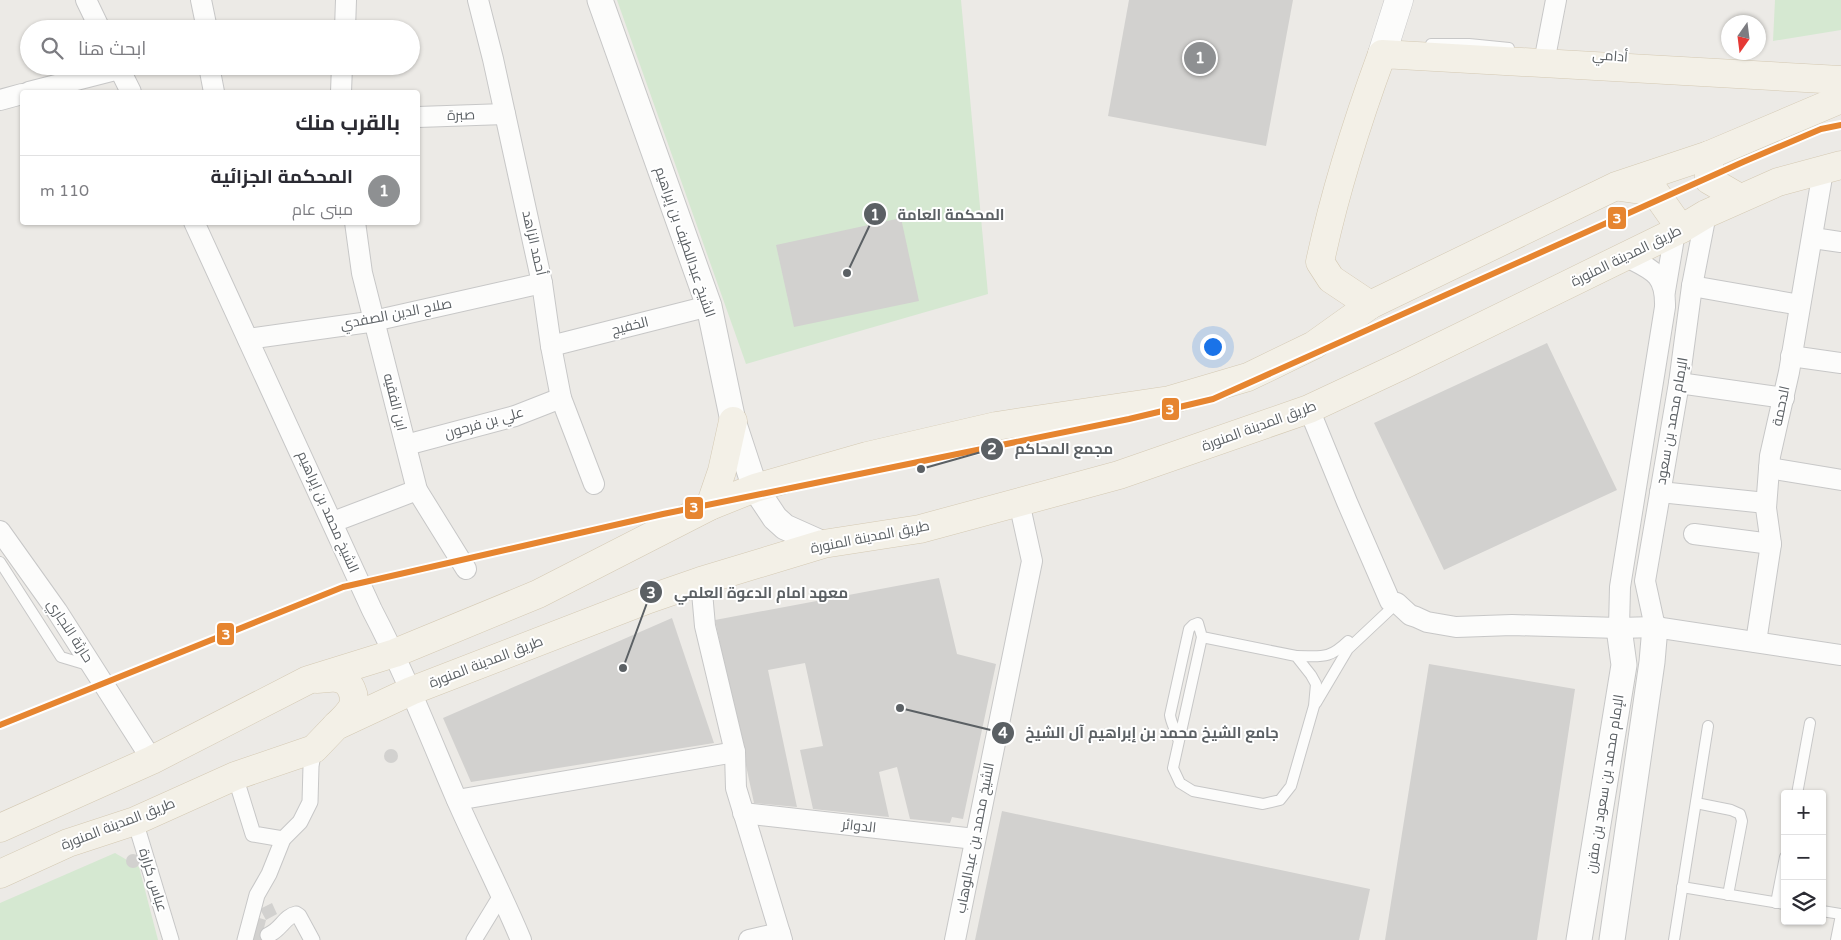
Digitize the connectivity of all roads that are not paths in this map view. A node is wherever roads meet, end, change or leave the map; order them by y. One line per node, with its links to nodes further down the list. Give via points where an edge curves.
1 (86, 0): 8 (street)
2 (201, 0): 9 (street)
3 (346, 0): 10 (street)
4 (478, 0): 28 (street, أحمد الزاهد)
5 (600, 0): 46 (street, الشيخ عبداللطيف بن إبراهيم)
6 (1399, 0): 12 (main road)
7 (1556, 0): 14 (street)
8 (96, 20)
9 (205, 20)
10 (345, 20)
11 (1422, 44): 13 (lane)
12 (1393, 49): 20 (main road); 44 (main road, via 1358,119 1320,262 1331,278)
13 (1517, 49)
14 (1545, 51)
15 (1601, 56): 20 (lane, أدامي, via 1735,65)
16 (90, 75): 21 (street)
17 (123, 75): 22 (street)
18 (210, 75): 23 (street)
19 (342, 75): 24 (street)
20 (1841, 79)
21 (36, 90)
22 (130, 90)
23 (214, 90)
24 (341, 90)
25 (20, 95): 27 (street)
26 (1841, 99): 30 (main road)
27 (0, 100)
28 (505, 114): 29 (street, صبرة); 41 (street, أحمد الزاهد)
29 (420, 117)
30 (1709, 155): 32 (main road); 33 (main road, via 1709,180)
31 (1832, 168): 33 (main road, طريق المدينة المنورة, via 1778,182); 38 (street, الدحمة)
32 (1616, 186): 37 (main road, via 1654,192); 44 (main road)
33 (1740, 198): 34 (main road, طريق المدينة المنورة)
34 (1706, 214): 37 (main road, طريق المدينة المنورة); 42 (street, الإمام محمد بن سعود)
35 (195, 225): 48 (street, الشيخ محمد بن إبراهيم)
36 (355, 225): 47 (street, ابن الفقيه, via 362,274)
37 (1678, 230): 40 (main road, طريق المدينة المنورة); 43 (street, الإمام محمد بن سعود)
38 (1812, 238): 39 (street); 45 (street, الدحمة)
39 (1841, 242)
40 (1625, 256): 43 (street, via 1655,272); 55 (main road, طريق المدينة المنورة)
41 (542, 283): 47 (street, صلاح الدين الصفدي); 49 (street, أحمد الزاهد)
42 (1692, 286): 45 (street); 52 (street, الإمام محمد بن سعود)
43 (1665, 292): 76 (street, الإمام محمد بن سعود, via 1620,587)
44 (1370, 305): 61 (main road, via 1314,345 1248,377 1170,400 996,426 868,456)
45 (1800, 305): 50 (street, الدحمة)
46 (709, 306): 49 (street, الخفيج); 56 (street, الشيخ عبداللطيف بن إبراهيم)
47 (374, 321): 48 (street, صلاح الدين الصفدي); 57 (street, ابن الفقيه)
48 (248, 339): 67 (street, الشيخ محمد بن إبراهيم)
49 (551, 346): 53 (street, أحمد الزاهد)
50 (1791, 356): 51 (street); 54 (street, الدحمة)
51 (1841, 363)
52 (1679, 383): 54 (street); 63 (street, الإمام محمد بن سعود)
53 (561, 398): 57 (street, علي بن فرحون, via 515,416); 60 (street, أحمد الزاهد)
54 (1784, 398): 58 (street, الدحمة)
55 (1309, 409): 64 (main road, طريق المدينة المنورة, via 1119,475); 75 (street, via 1347,502)
56 (733, 421): 61 (street, الشيخ عبداللطيف بن إبراهيم); 66 (main road)
57 (406, 445): 62 (street, ابن الفقيه)
58 (1769, 468): 59 (street); 65 (street, الدحمة)
59 (1841, 480)
60 (594, 484)
61 (755, 488): 66 (main road); 70 (street, الشيخ عبداللطيف بن إبراهيم, via 785,527)
62 (417, 490): 67 (street); 73 (street, ابن الفقيه)
63 (1660, 492): 65 (street); 77 (street, الإمام محمد بن سعود, via 1645,581)
64 (1019, 502): 70 (main road, طريق المدينة المنورة, via 920,529); 102 (street, الشيخ محمد بن عبدالوهاب, via 1032,561)
65 (1766, 503): 71 (street, الدحمة)
66 (710, 506): 80 (main road, via 538,594)
67 (333, 522): 80 (street, الشيخ محمد بن إبراهيم)
68 (0, 531): 83 (street, حارثة النجاري)
69 (1694, 534): 71 (street)
70 (823, 544): 74 (main road, طريق المدينة المنورة)
71 (1771, 544): 79 (street, الدحمة)
72 (0, 562): 83 (lane, via 61,657)
73 (466, 569)
74 (701, 581): 85 (main road, طريق المدينة المنورة); 92 (street, via 705,626)
75 (1394, 602): 76 (street, via 1410,615 1427,622 1456,627); 82 (lane, via 1336,652); 86 (lane, via 1348,650)
76 (1619, 628): 77 (street); 120 (street, الإمام محمد بن سعود بن مقرن, via 1624,665)
77 (1655, 628): 79 (street); 121 (street, الإمام محمد بن سعود بن مقرن)
78 (1202, 637): 82 (lane); 90 (lane); 90 (lane, via 1198,623 1189,629 1170,716)
79 (1756, 642): 81 (street)
80 (395, 653): 84 (main road); 85 (street, الشيخ محمد بن إبراهيم)
81 (1841, 655)
82 (1296, 656): 86 (lane, via 1316,684)
83 (94, 667): 93 (street, حارثة النجاري)
84 (308, 680): 88 (main road, via 338,678 350,686 354,700 352,707); 93 (main road)
85 (411, 690): 88 (main road, طريق المدينة المنورة); 96 (street, الشيخ محمد بن إبراهيم)
86 (1314, 706): 90 (lane, via 1291,786 1280,800 1263,804 1193,791 1180,783 1172,768)
87 (1810, 722): 95 (lane)
88 (336, 726): 91 (main road, طريق المدينة المنورة)
89 (1708, 726): 97 (lane)
90 (1178, 739)
91 (314, 749): 94 (main road, طريق المدينة المنورة); 101 (street, via 310,802 300,822)
92 (735, 752): 96 (street); 98 (street, via 736,788)
93 (152, 760): 100 (main road)
94 (234, 776): 99 (main road, طريق المدينة المنورة); 101 (street, via 253,834)
95 (1798, 790)
96 (457, 800): 106 (street, الشيخ محمد بن إبراهيم)
97 (1696, 803): 105 (lane); 107 (lane, via 1740,814 1742,820)
98 (743, 813): 102 (street, الدوائر); 112 (street)
99 (135, 821): 103 (main road, طريق المدينة المنورة, via 68,843); 113 (street, عباس كرارة)
100 (0, 828)
101 (283, 839): 114 (street, via 257,895)
102 (975, 839): 119 (street, الشيخ محمد بن عبدالوهاب)
103 (0, 874)
104 (1783, 880): 108 (lane)
105 (1682, 887): 107 (lane); 122 (lane)
106 (502, 894): 116 (street); 117 (street, الشيخ محمد بن إبراهيم)
107 (1728, 895): 108 (lane)
108 (1780, 904)
109 (1826, 912): 110 (lane)
110 (1841, 915): 123 (lane)
111 (268, 935): 115 (street, via 296,914)
112 (781, 936): 118 (street)
113 (171, 940)
114 (245, 940)
115 (312, 940)
116 (474, 940)
117 (522, 940)
118 (749, 940)
119 (955, 940)
120 (1579, 940)
121 (1612, 940)
122 (1674, 940)
123 (1836, 940)

